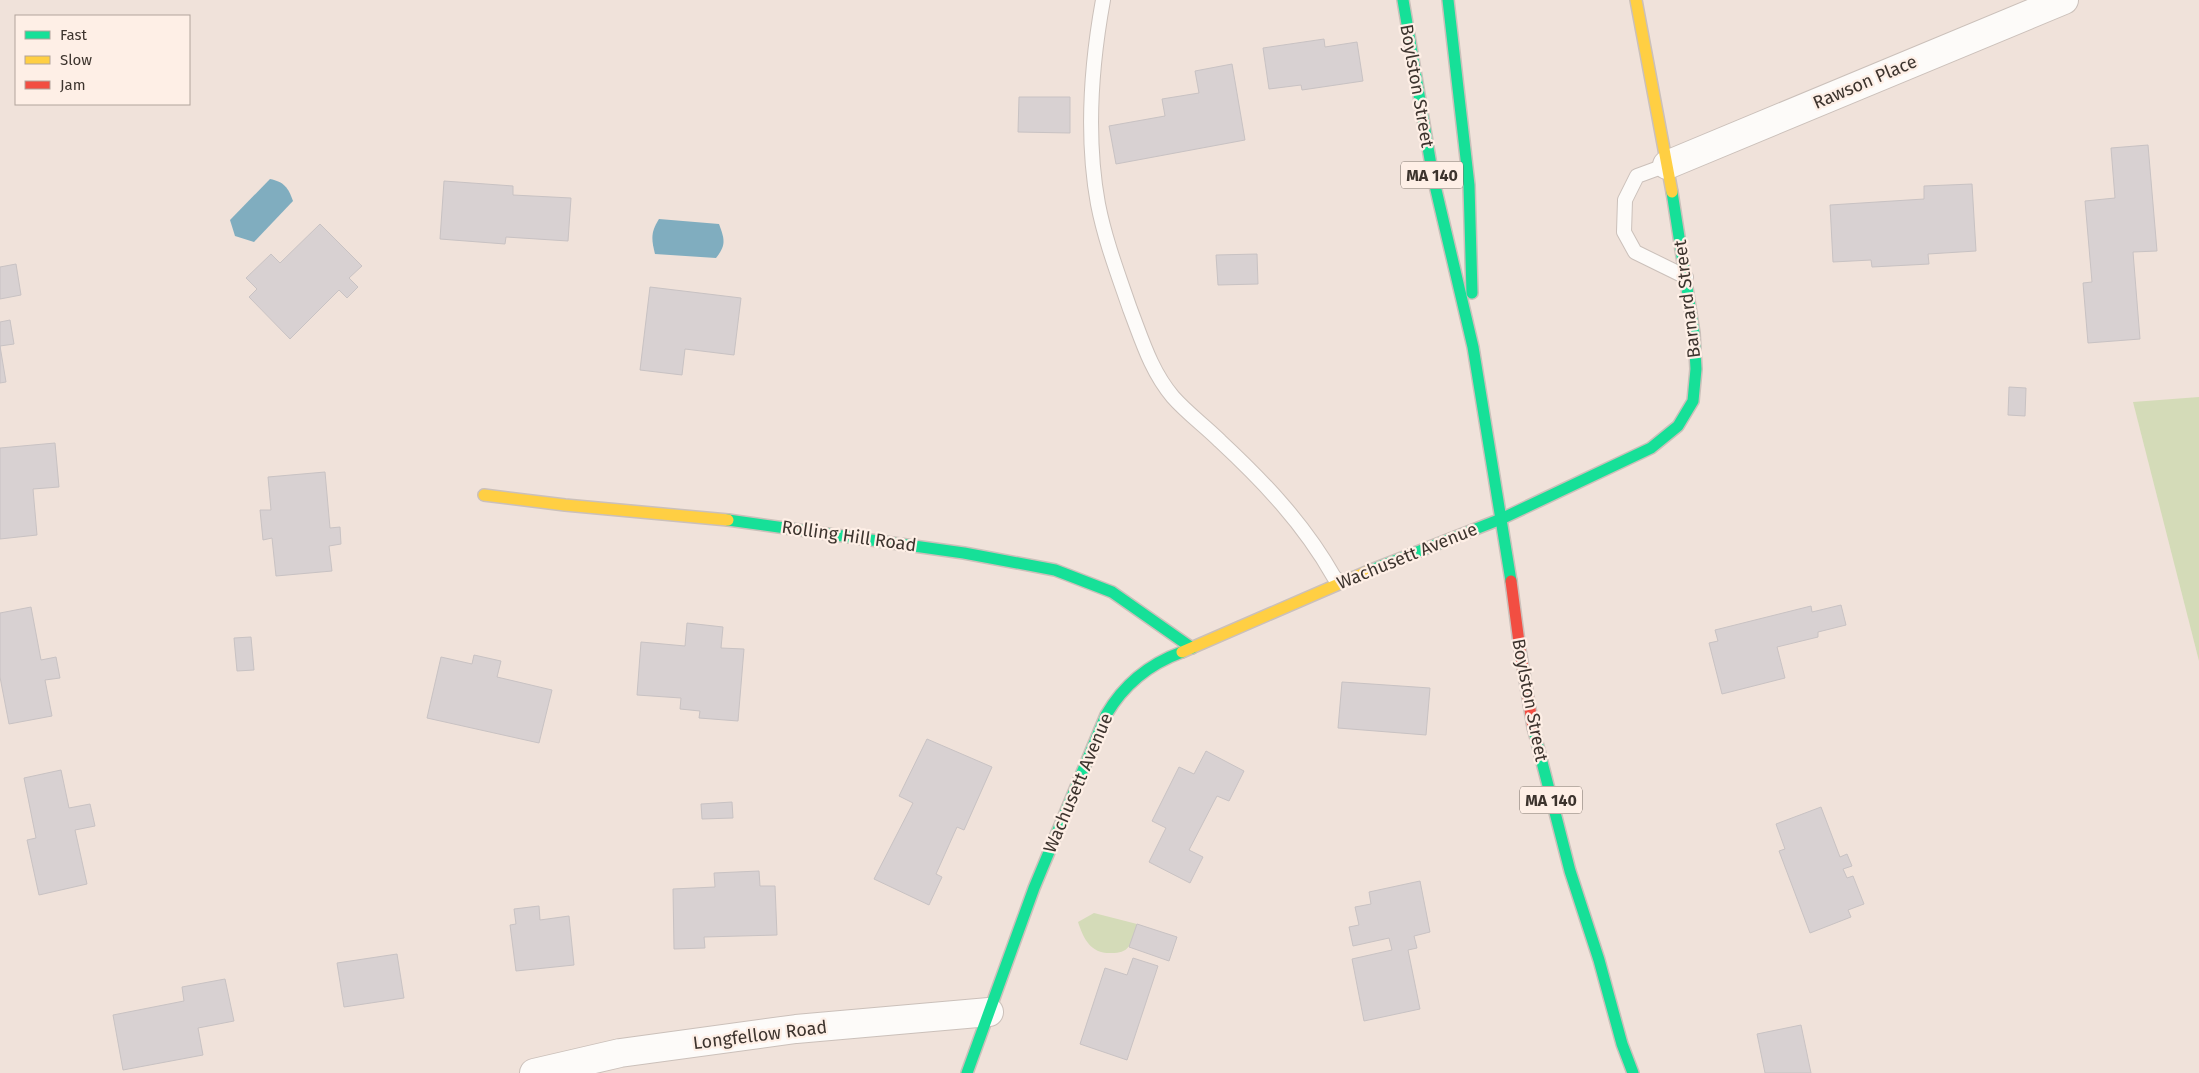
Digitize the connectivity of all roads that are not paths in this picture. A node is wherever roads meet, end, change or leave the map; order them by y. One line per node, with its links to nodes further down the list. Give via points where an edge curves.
1 (1103, 0): 11 (lane, via 1092,113 1095,186 1107,242 1143,344 1156,372 1174,398 1270,489 1303,527)
2 (1403, 0): 8 (street, Boylston Street / MA 140, via 1433,177)
3 (1448, 0): 8 (street, Boylston Street / MA 140, via 1469,185)
4 (1636, 0): 6 (street, Barnard Street)
5 (2064, 0): 6 (street, Rawson Place)
6 (1667, 165): 7 (street, Barnard Street); 7 (lane, via 1637,176 1625,200 1624,232 1635,252)
7 (1686, 278): 10 (street, Barnard Street, via 1696,369 1694,400 1678,426 1651,448)
8 (1474, 347): 10 (street, Boylston Street / MA 140)
9 (484, 495): 12 (street, Rolling Hill Road, via 723,519 964,553 1055,570 1112,592)
10 (1501, 519): 11 (street, Wachusett Avenue); 16 (street, Boylston Street / MA 140, via 1521,658 1541,760 1570,872)
11 (1340, 582): 12 (street, Wachusett Avenue)
12 (1192, 648): 13 (street, Wachusett Avenue, via 1171,655 1144,671 1121,693 1099,726)
13 (988, 1012): 14 (street, Longfellow Road, via 796,1029 620,1053); 15 (street, Wachusett Avenue)
14 (534, 1073)
15 (967, 1073)
16 (1633, 1073)

